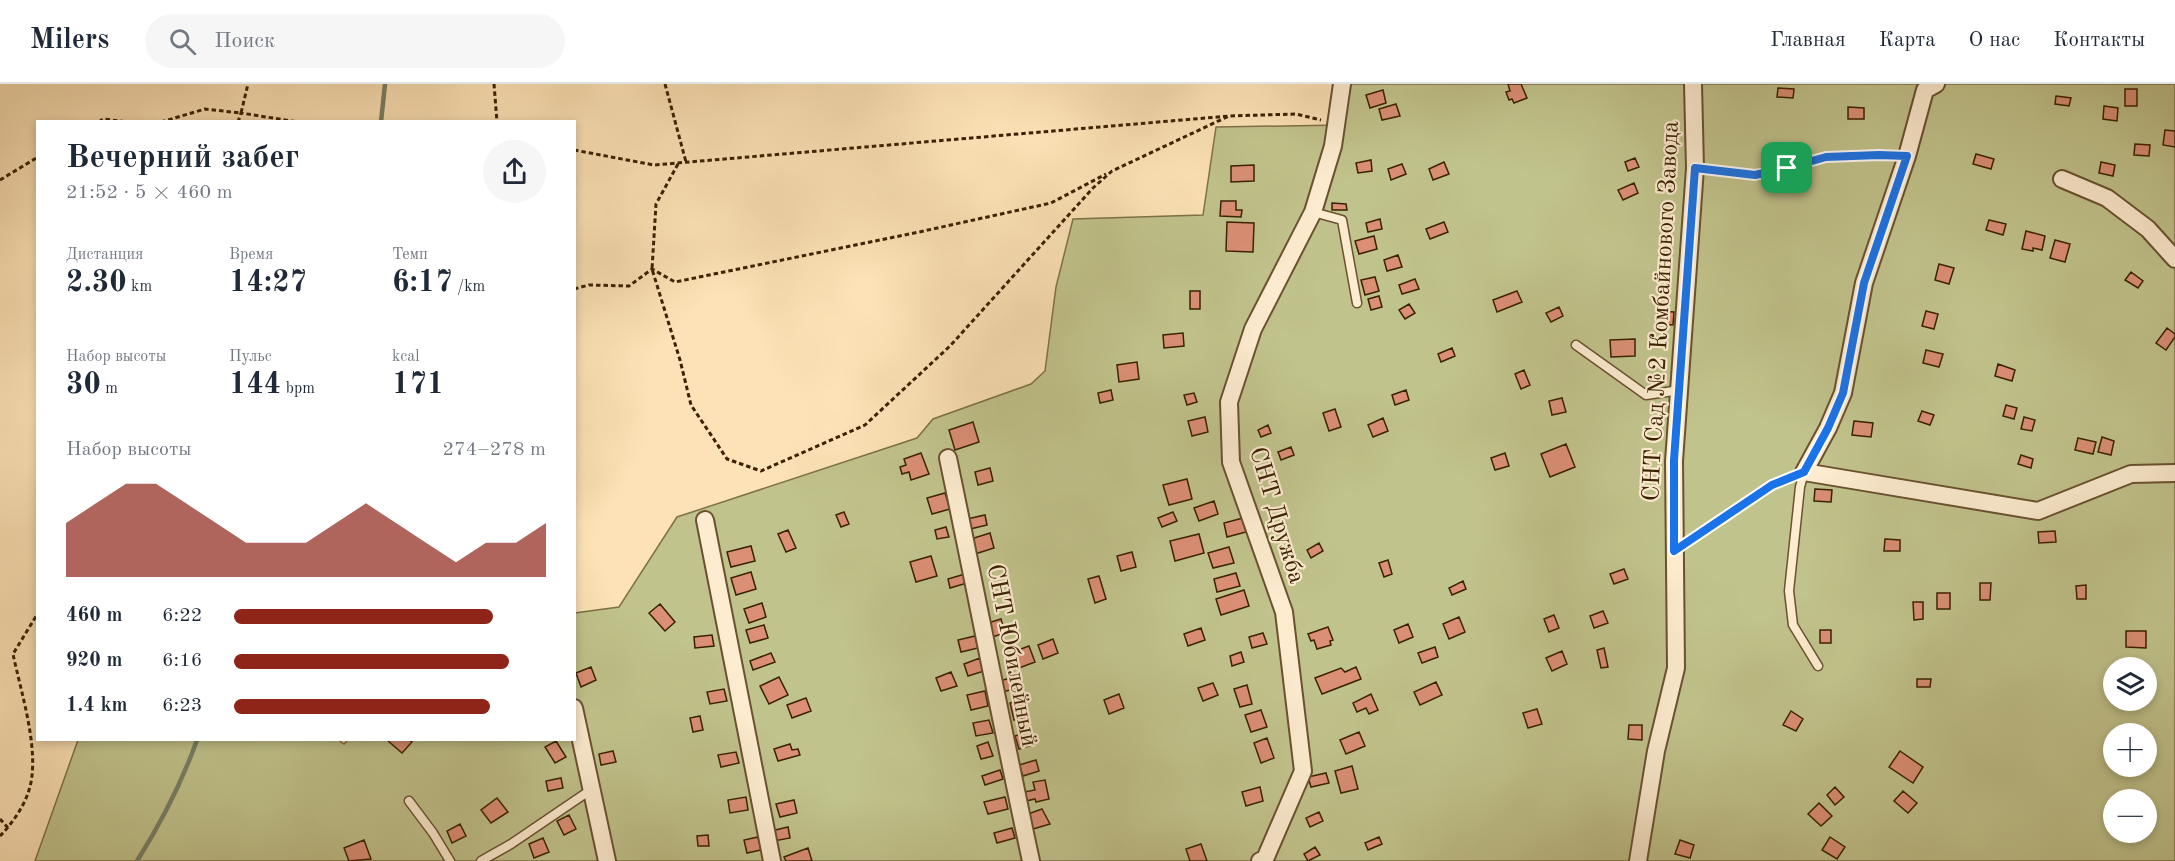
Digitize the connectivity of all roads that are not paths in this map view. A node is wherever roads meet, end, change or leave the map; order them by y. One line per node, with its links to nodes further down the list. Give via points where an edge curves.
1 (1342, 84): 7 (street, СНТ Дружба, via 1333,146)
2 (1693, 84): 11 (street, СНТ Сад №2 Комбайнового Завода, via 1695,168)
3 (1936, 84): 5 (street, via 1925,90)
4 (1879, 155): 5 (lane)
5 (1907, 156): 13 (street, via 1864,283 1843,393)
6 (2062, 179): 8 (street, via 2107,198 2148,229)
7 (1313, 212): 9 (lane, via 1342,220); 25 (street, СНТ Дружба, via 1253,329 1229,402 1231,462 1284,612 1303,771 1265,859)
8 (2175, 259)
9 (1357, 303)
10 (1576, 345): 11 (lane, via 1646,395)
11 (1680, 389): 26 (street, СНТ Сад №2 Комбайнового Завода, via 1674,460 1676,668 1656,751)
12 (948, 458): 24 (street, СНТ Юбилейный)
13 (1804, 472): 14 (street, via 2038,512 2131,474); 16 (lane, via 1789,591 1792,625)
14 (2175, 473)
15 (705, 520): 23 (street)
16 (1818, 666)
17 (576, 717): 18 (street)
18 (592, 789): 21 (lane); 22 (street)
19 (409, 801): 20 (lane)
20 (450, 861)
21 (480, 861)
22 (607, 861)
23 (772, 861)
24 (1031, 861)
25 (1260, 861)
26 (1638, 861)

